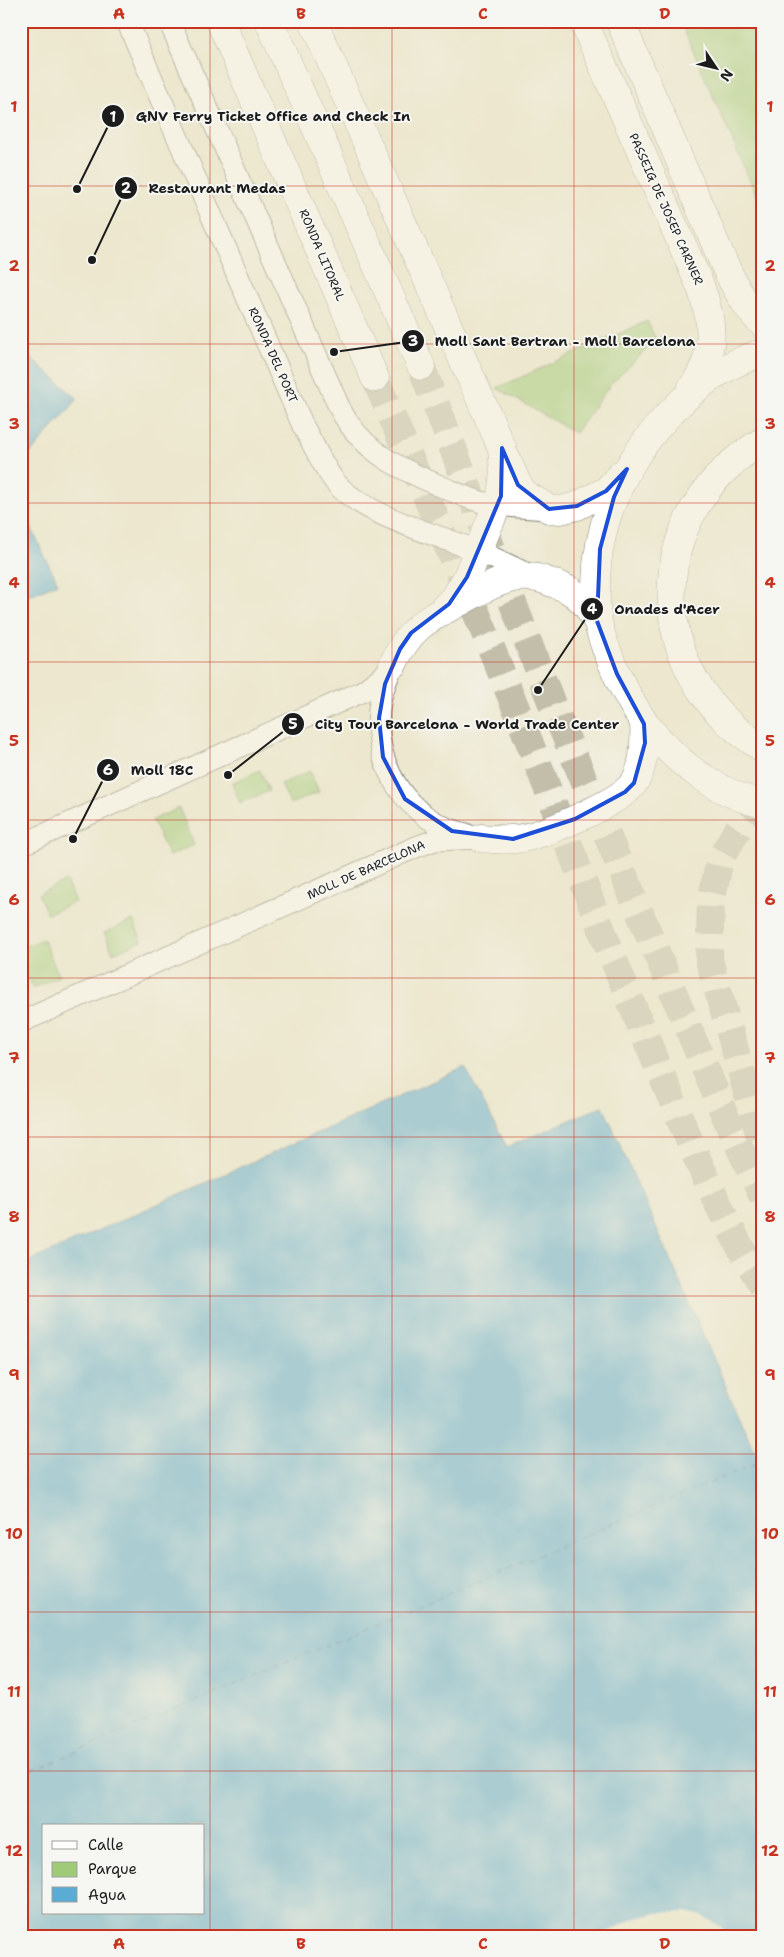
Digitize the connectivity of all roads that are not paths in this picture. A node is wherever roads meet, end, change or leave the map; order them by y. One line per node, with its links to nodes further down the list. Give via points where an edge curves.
1 (127, 21): 18 (street, RONDA DEL PORT, via 300,417 336,484 377,512)
2 (169, 21): 16 (street, via 340,409 356,435 370,448 415,476 474,500)
3 (220, 21): 11 (main road, RONDA LITORAL)
4 (269, 21): 10 (main road)
5 (313, 21): 14 (main road)
6 (583, 21): 12 (main road, PASSEIG DE JOSEP CARNER, via 708,306 711,341 708,358)
7 (620, 21): 8 (main road, via 733,283)
8 (763, 324)
9 (763, 353): 12 (main road, via 711,376)
10 (421, 366)
11 (375, 378)
12 (684, 399): 15 (main road, via 644,441)
13 (763, 441): 24 (main road, via 728,465 698,501 679,542 670,598 673,625 694,681 712,707)
14 (502, 448): 16 (main road, via 504,484); 17 (main road, via 518,485 535,502)
15 (627, 469): 17 (main road, via 606,491 577,506); 21 (main road, via 614,497 600,549 596,573)
16 (497, 504): 17 (street); 18 (main road)
17 (549, 509)
18 (477, 551): 19 (street, RONDA DEL PORT); 20 (main road, via 456,596)
19 (535, 577): 20 (main road, via 494,584); 21 (main road, via 570,589 591,609)
20 (437, 614): 22 (main road, via 411,633)
21 (597, 621): 23 (main road, via 617,674)
22 (393, 664): 26 (street, via 380,701 379,718 383,757 389,772 406,799 434,822 452,831); 27 (street, via 363,691)
23 (644, 724): 25 (main road, via 675,757 694,771 736,796); 26 (main road, via 643,759 634,784 624,792 575,819 533,835 513,839)
24 (763, 748)
25 (763, 804)
26 (481, 838): 28 (street, MOLL DE BARCELONA, via 435,840 416,847)
27 (21, 845)
28 (21, 1022)

